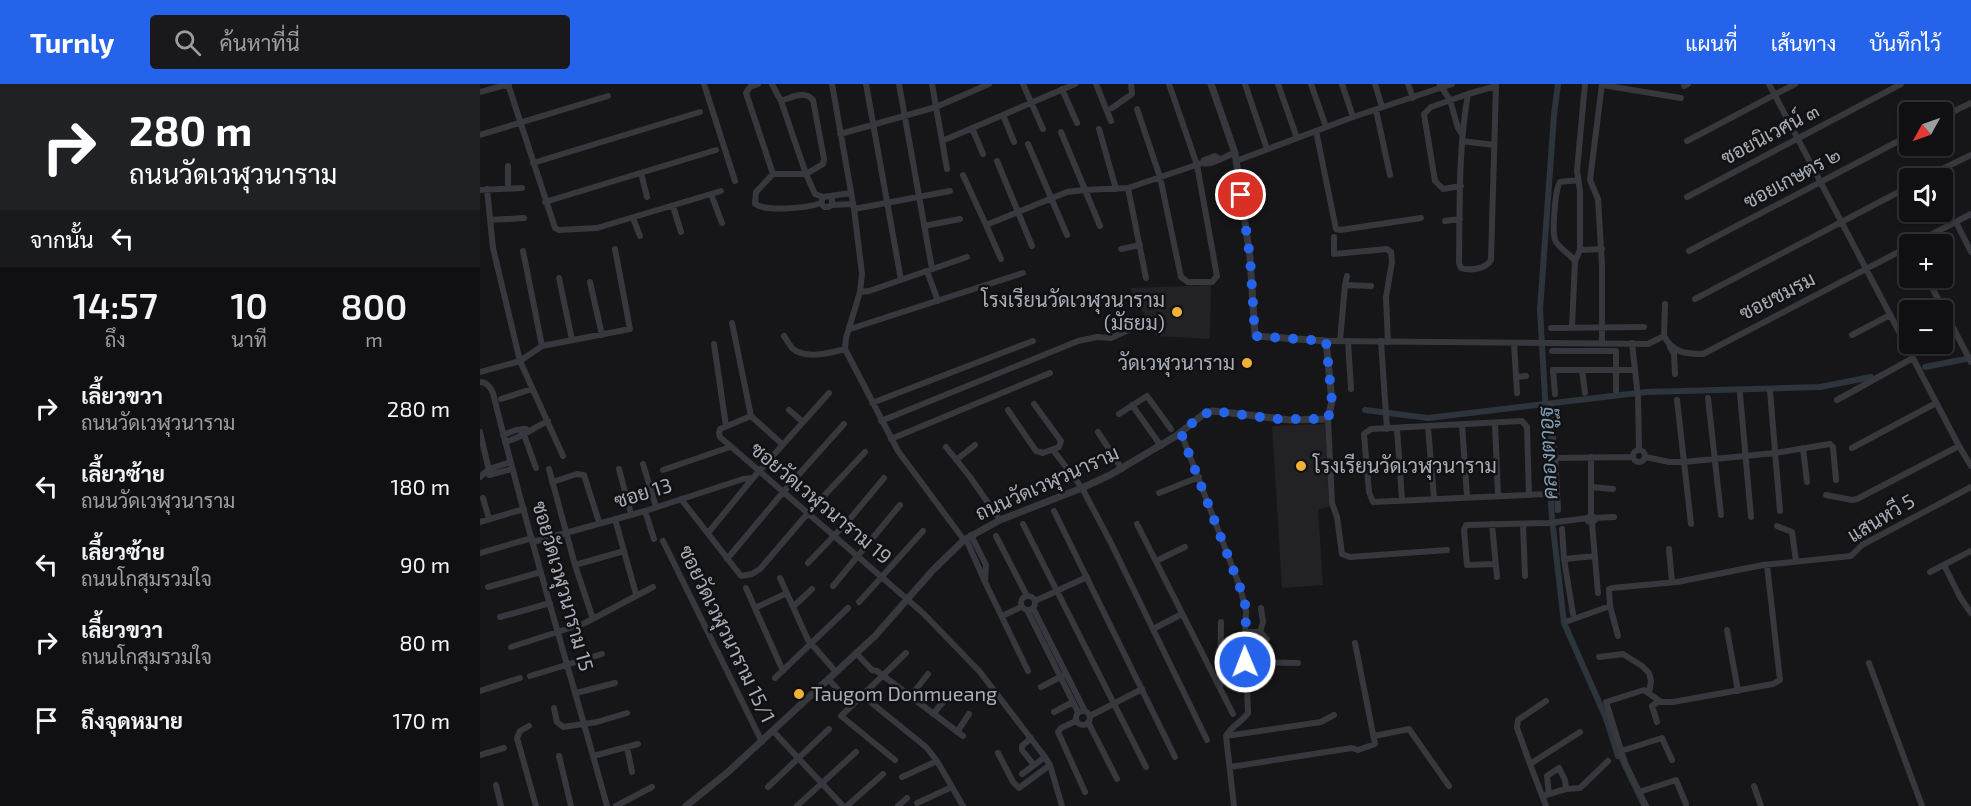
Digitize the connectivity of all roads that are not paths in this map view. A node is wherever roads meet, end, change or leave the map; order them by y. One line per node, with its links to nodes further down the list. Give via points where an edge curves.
1 (508, 84): 30 (street); 51 (street)
2 (704, 84): 89 (street)
3 (758, 84): 83 (street, via 746,93)
4 (772, 84): 38 (street)
5 (832, 84): 60 (street)
6 (866, 84): 53 (street)
7 (899, 84): 48 (street)
8 (932, 84): 41 (street)
9 (989, 84): 41 (street)
10 (1023, 84): 39 (street)
11 (1075, 84): 31 (street)
12 (1096, 84): 50 (street)
13 (1131, 84): 42 (street, via 1132,94)
14 (1169, 84): 78 (street)
15 (1211, 84): 75 (street)
16 (1245, 84): 71 (street)
17 (1278, 84): 62 (street)
18 (1311, 84): 54 (street)
19 (1342, 84): 49 (street)
20 (1375, 84): 43 (street)
21 (1408, 84): 35 (street)
22 (1452, 84): 29 (street)
23 (1585, 84): 88 (street)
24 (1769, 84): 33 (street)
25 (1794, 84): 33 (street)
26 (1901, 84): 64 (street, ซอยนิเวศน์ ๓)
27 (1496, 85): 32 (street); 70 (street)
28 (1602, 85): 36 (street); 137 (street, via 1590,180 1598,200)
29 (1441, 86): 35 (street); 37 (street)
30 (481, 89)
31 (1062, 89): 39 (street); 52 (street)
32 (1468, 94): 37 (street); 63 (street)
33 (1775, 94): 64 (street); 66 (street)
34 (608, 96): 51 (street)
35 (1413, 98): 43 (street)
36 (1681, 98)
37 (1450, 100): 63 (street); 91 (street, via 1426,110 1425,119 1435,181 1443,189)
38 (781, 101): 84 (street); 84 (street, via 802,94 813,100 824,159 821,167)
39 (1031, 102): 47 (street); 56 (street)
40 (1971, 102): 45 (street)
41 (936, 107): 48 (street); 65 (street)
42 (1112, 108)
43 (1379, 108): 49 (street); 86 (street)
44 (1137, 109): 87 (street)
45 (1953, 111)
46 (700, 112): 77 (street)
47 (1003, 115): 55 (street); 68 (street)
48 (904, 116): 53 (street); 103 (street)
49 (1353, 117): 54 (street)
50 (1111, 121)
51 (519, 123): 61 (street); 77 (street)
52 (1077, 123)
53 (873, 124): 60 (street); 109 (street)
54 (1326, 127): 58 (street)
55 (972, 128): 65 (street); 73 (street)
56 (1043, 129)
57 (1099, 129): 95 (street)
58 (1316, 131): 62 (street); 118 (street, via 1336,229)
59 (1061, 132): 98 (street)
60 (840, 134): 102 (street)
61 (480, 135)
62 (1297, 138): 71 (street)
63 (1462, 138): 70 (street); 91 (street)
64 (1798, 138): 90 (street); 104 (street, ซอยนิเวศน์ ๓)
65 (942, 141): 81 (street)
66 (1687, 141)
67 (1899, 141): 90 (street, ซอยเกษตร ๒)
68 (1014, 142)
69 (1028, 144): 106 (street)
70 (1494, 145): 119 (street, via 1490,264 1461,268)
71 (1267, 149): 75 (street)
72 (716, 150): 82 (street)
73 (983, 154)
74 (1971, 155): 80 (street)
75 (1235, 157): 78 (street, via 1215,156); 176 (street, via 1250,257 1255,336)
76 (997, 161): 113 (street)
77 (533, 163): 108 (street)
78 (1200, 164): 87 (street); 87 (street, via 1217,276 1212,282 1188,282 1181,277)
79 (508, 166): 92 (street)
80 (1944, 168)
81 (947, 170)
82 (641, 173): 105 (street); 108 (street)
83 (773, 174): 84 (street); 107 (street, via 756,192 754,201 758,207 809,208)
84 (806, 174): 107 (street, via 816,194)
85 (963, 175): 125 (street)
86 (1390, 175)
87 (1160, 177): 94 (street)
88 (1578, 180): 138 (street); 145 (street, via 1560,182 1556,195 1555,240)
89 (735, 181)
90 (1820, 182): 121 (street); 140 (street, ซอยเกษตร ๒)
91 (1461, 186): 119 (street)
92 (508, 188): 93 (street); 96 (street)
93 (522, 188)
94 (1128, 188): 95 (street); 133 (street)
95 (1116, 189): 98 (street)
96 (483, 190): 120 (street)
97 (950, 190): 103 (street)
98 (1084, 190): 106 (street); 127 (street)
99 (721, 191): 101 (street)
100 (1899, 192): 121 (street)
101 (711, 194): 111 (street); 124 (street)
102 (850, 194): 107 (street); 112 (street)
103 (919, 196): 109 (street); 126 (street)
104 (1688, 196)
105 (647, 197)
106 (1051, 198): 113 (street); 130 (street)
107 (825, 199): 110 (street); 110 (street, via 824,207)
108 (545, 202): 116 (street, via 559,230 597,228)
109 (887, 202): 112 (street); 152 (street)
110 (832, 205): 112 (street)
111 (673, 206): 116 (street); 128 (street)
112 (853, 207): 157 (street, via 862,274)
113 (1019, 210): 125 (street); 134 (street)
114 (1971, 214): 123 (street, ซอยชมรม)
115 (524, 218): 120 (street)
116 (633, 218): 131 (street)
117 (960, 219): 126 (street)
118 (1421, 219)
119 (1460, 219): 122 (street)
120 (490, 220): 188 (street)
121 (1842, 220): 146 (street); 158 (street)
122 (1445, 221)
123 (1956, 222): 129 (street, ซอยชมรม); 142 (street)
124 (722, 223)
125 (986, 225): 144 (street)
126 (924, 226): 147 (street)
127 (1100, 226)
128 (681, 232)
129 (1933, 234)
130 (1067, 235)
131 (640, 236)
132 (1334, 237): 179 (street, via 1334,254 1387,249 1391,252 1386,297)
133 (1140, 245): 136 (street); 151 (street)
134 (1032, 246)
135 (615, 249): 169 (street, via 630,329)
136 (1121, 249)
137 (1602, 249): 138 (street); 165 (street)
138 (1580, 250): 145 (street)
139 (523, 251): 184 (street)
140 (1689, 251)
141 (1899, 252): 146 (street, ซอยชมรม)
142 (1971, 252)
143 (967, 257): 147 (street)
144 (1001, 258)
145 (1575, 261): 164 (street)
146 (1867, 269): 161 (street); 185 (street, ซอยชมรม, via 1703,354 1688,354)
147 (930, 270): 152 (street); 159 (street)
148 (1023, 273): 159 (street)
149 (1347, 276): 154 (street)
150 (559, 278): 173 (street)
151 (1146, 278)
152 (901, 280): 157 (street)
153 (590, 282): 169 (street)
154 (1345, 285): 155 (street); 174 (street)
155 (1371, 286)
156 (1932, 288): 190 (street)
157 (860, 292): 168 (street)
158 (1695, 299)
159 (938, 301): 168 (street)
160 (1665, 304): 172 (street)
161 (1890, 315): 170 (street); 189 (street)
162 (732, 323): 221 (street)
163 (1137, 326): 224 (street, via 1111,338 1078,341)
164 (1572, 327): 165 (street); 167 (street)
165 (1601, 327): 166 (street); 180 (street)
166 (1644, 327)
167 (1551, 328)
168 (850, 329): 186 (street)
169 (602, 335): 173 (street)
170 (1852, 335)
171 (784, 336): 186 (street, via 793,349 801,352)
172 (1665, 336): 182 (street, via 1648,344); 185 (street)
173 (572, 340): 184 (street)
174 (1340, 340): 176 (street); 177 (street)
175 (1033, 341): 213 (street)
176 (1326, 341): 222 (street, via 1332,402)
177 (1348, 341): 178 (street); 201 (street)
178 (1381, 341): 179 (street); 233 (street)
179 (1388, 342): 181 (street)
180 (1602, 342): 181 (street); 182 (street)
181 (1514, 343): 198 (street)
182 (1632, 343): 193 (street)
183 (714, 344): 229 (street)
184 (542, 346): 188 (street)
185 (1670, 347): 196 (street)
186 (845, 350): 213 (street)
187 (1552, 351): 192 (street, via 1616,351)
188 (520, 361): 194 (street); 200 (street)
189 (1914, 361): 212 (street); 214 (street)
190 (1971, 361)
191 (1582, 370): 192 (street); 206 (street); 207 (street, via 1553,370)
192 (1616, 370): 193 (street); 202 (street)
193 (1635, 370): 249 (street)
194 (480, 372)
195 (1050, 373): 238 (street)
196 (1675, 374)
197 (1526, 376): 198 (street)
198 (1516, 377): 205 (street)
199 (480, 382): 239 (street, ซอยวัดเวฬุวนาราม 15, via 493,393)
200 (532, 389): 210 (street); 223 (street)
201 (1351, 389)
202 (1616, 391)
203 (1770, 391): 251 (street)
204 (829, 393): 225 (street)
205 (1517, 393)
206 (1585, 393)
207 (1556, 394)
208 (1740, 394): 253 (street)
209 (1708, 398): 258 (street)
210 (501, 399)
211 (1677, 400): 260 (street)
212 (1838, 400)
213 (872, 403): 224 (street)
214 (1936, 403): 243 (street); 247 (street)
215 (1034, 404): 248 (street, via 1061,441)
216 (1132, 405): 220 (street); 232 (street, via 1147,396); 242 (street)
217 (1550, 405): 257 (street)
218 (789, 410): 225 (street)
219 (1008, 410): 248 (street, via 1036,451)
220 (1119, 414)
221 (751, 416): 229 (street); 240 (street)
222 (1328, 419): 237 (street, ถนนวัดเวฬุวนาราม, via 1276,419 1212,411); 329 (street, via 1332,503 1342,554 1350,557)
223 (548, 421): 234 (street); 252 (street)
224 (881, 421): 238 (street)
225 (803, 422): 240 (street)
226 (1495, 423): 228 (street); 284 (street); 286 (street, via 1519,420 1526,424)
227 (844, 424): 282 (street)
228 (1462, 425): 230 (street); 288 (street)
229 (723, 427): 244 (street, ซอยวัดเวฬุวนาราม 19, via 718,433)
230 (1428, 427): 231 (street); 290 (street)
231 (1397, 428): 233 (street); 292 (street)
232 (1171, 429)
233 (1387, 429): 292 (street, via 1371,429 1364,434 1370,498 1377,502)
234 (525, 431): 239 (street); 264 (street)
235 (480, 432): 270 (street)
236 (1098, 432): 267 (street)
237 (1181, 433): 242 (street, ถนนวัดเวฬุวนาราม); 272 (street)
238 (891, 438): 323 (street, via 906,464)
239 (504, 439): 262 (street, ซอยวัดเวฬุวนาราม 15)
240 (782, 444): 269 (street)
241 (975, 445): 259 (street)
242 (1161, 446): 267 (street, ถนนวัดเวฬุวนาราม)
243 (1959, 446): 263 (street); 287 (street, via 1857,499)
244 (730, 447): 268 (street); 269 (street, ซอยวัดเวฬุวนาราม 19)
245 (946, 447): 259 (street)
246 (1803, 448): 251 (street); 275 (street, via 1832,445); 277 (street)
247 (1852, 448)
248 (1053, 450): 280 (street)
249 (1639, 450): 255 (street); 256 (street)
250 (865, 452): 300 (street)
251 (1775, 453): 253 (street); 299 (street)
252 (563, 456)
253 (1745, 456): 258 (street); 304 (street)
254 (1591, 457): 255 (street); 257 (street); 279 (street)
255 (1633, 457): 256 (street, via 1640,463)
256 (1646, 457): 260 (street)
257 (1555, 458): 297 (street)
258 (1715, 459): 260 (street); 302 (street)
259 (956, 460): 307 (street)
260 (1683, 462): 315 (street)
261 (643, 464): 294 (street)
262 (511, 465): 270 (street); 295 (street, ซอยวัดเวฬุวนาราม 15)
263 (1971, 466)
264 (537, 468)
265 (549, 469): 276 (street)
266 (619, 469): 301 (street)
267 (1122, 469): 280 (street, ถนนวัดเวฬุวนาราม)
268 (663, 470)
269 (760, 471): 273 (street); 282 (street, ซอยวัดเวฬุวนาราม 19)
270 (490, 472): 271 (street)
271 (481, 476)
272 (1199, 477): 283 (street); 381 (street, via 1244,598)
273 (753, 478): 291 (street, ซอย 13); 320 (street)
274 (884, 478): 321 (street)
275 (1836, 480)
276 (552, 482): 310 (street, via 584,475); 319 (street)
277 (1807, 482)
278 (1971, 486): 338 (street, แสนหวี 5, via 1862,545 1851,556)
279 (1591, 487): 281 (street); 308 (street)
280 (1082, 488): 307 (street, ถนนวัดเวฬุวนาราม); 379 (street)
281 (1613, 489)
282 (784, 492): 300 (street, ซอยวัดเวฬุวนาราม 19); 335 (street)
283 (1159, 493)
284 (1498, 494): 286 (street); 288 (street)
285 (1546, 494): 286 (street)
286 (1529, 495)
287 (1826, 495)
288 (1467, 496): 290 (street)
289 (483, 498): 305 (street)
290 (1434, 498): 292 (street)
291 (681, 499): 294 (street, ซอย 13); 320 (street)
292 (1402, 500)
293 (900, 505): 333 (street)
294 (656, 507): 298 (street, ซอย 13)
295 (524, 509): 305 (street); 325 (street, ซอยวัดเวฬุวนาราม 15)
296 (1054, 510): 350 (street)
297 (1558, 510)
298 (645, 511): 301 (street, ซอย 13); 324 (street)
299 (1780, 511)
300 (808, 513): 321 (street, ซอยวัดเวฬุวนาราม 19); 335 (street, via 752,574 741,576)
301 (631, 514): 306 (street, ซอย 13)
302 (1721, 515)
303 (1614, 517): 308 (street)
304 (1751, 517)
305 (489, 519): 309 (street)
306 (615, 519): 310 (street, ซอย 13); 330 (street)
307 (999, 519): 323 (street, ถนนวัดเวฬุวนาราม)
308 (1592, 519): 316 (street); 334 (street)
309 (480, 522)
310 (599, 522): 319 (street, ซอย 13)
311 (1023, 524): 357 (street)
312 (1137, 524): 337 (street)
313 (1492, 524): 314 (street); 340 (street); 340 (street, via 1466,525 1466,562 1469,566)
314 (1523, 524): 316 (street); 347 (street)
315 (1691, 524)
316 (1560, 526): 336 (street)
317 (1777, 526): 338 (street, via 1792,532)
318 (923, 531): 346 (street)
319 (566, 532): 325 (street, ซอย 13); 341 (street)
320 (708, 533): 335 (street)
321 (833, 535): 333 (street, ซอยวัดเวฬุวนาราม 19); 339 (street)
322 (996, 537): 361 (street)
323 (967, 538): 362 (street, ถนนวัดเวฬุวนาราม); 374 (street)
324 (654, 539)
325 (532, 540): 332 (street, ซอย 13); 344 (street, ซอยวัดเวฬุวนาราม 15)
326 (663, 541): 444 (street, ซอยวัดเวฬุวนาราม 15/1)
327 (1185, 547): 337 (street)
328 (1669, 549): 351 (street)
329 (1447, 550)
330 (624, 551): 341 (street); 360 (street)
331 (1971, 551): 343 (street)
332 (480, 553)
333 (857, 556): 346 (street, ซอยวัดเวฬุวนาราม 19); 352 (street)
334 (1595, 556): 336 (street); 358 (street)
335 (727, 559)
336 (1564, 559): 373 (street)
337 (1156, 561): 372 (street)
338 (1796, 561): 342 (street, แสนหวี 5)
339 (808, 563)
340 (1495, 564): 348 (street)
341 (575, 565): 376 (street)
342 (1767, 565): 351 (street, แสนหวี 5); 414 (street, via 1779,680)
343 (1944, 565): 345 (street); 371 (street)
344 (541, 572): 353 (street); 364 (street, ซอยวัดเวฬุวนาราม 15)
345 (1930, 572)
346 (882, 576): 362 (street, ซอยวัดเวฬุวนาราม 19); 363 (street)
347 (1525, 576)
348 (1497, 577)
349 (780, 578): 359 (street)
350 (1087, 578): 357 (street); 412 (street)
351 (1672, 582): 366 (street, แสนหวี 5, via 1609,589)
352 (833, 586)
353 (488, 587)
354 (652, 587): 360 (street)
355 (746, 588): 368 (street)
356 (812, 589): 367 (street)
357 (1057, 592): 365 (street); 423 (street)
358 (1598, 592)
359 (787, 593): 367 (street); 368 (street)
360 (636, 594): 376 (street)
361 (1027, 596): 365 (street, via 1032,597); 365 (street, via 1021,599)
362 (907, 598): 389 (street, ถนนวัดเวฬุวนาราม); 442 (street, ซอยวัดเวฬุวนาราม 19, via 980,672)
363 (859, 602)
364 (550, 603): 375 (street); 383 (street, ซอยวัดเวฬุวนาราม 15)
365 (1029, 606): 374 (street); 402 (street)
366 (1610, 606): 377 (street); 384 (street)
367 (793, 607): 387 (street)
368 (755, 608): 397 (street)
369 (848, 608): 387 (street)
370 (1261, 608): 382 (street)
371 (1971, 613)
372 (1182, 614): 379 (street); 411 (street)
373 (1573, 614)
374 (1002, 616): 399 (street)
375 (500, 617)
376 (593, 619): 383 (street)
377 (1568, 621)
378 (1221, 622): 411 (street)
379 (1153, 629): 443 (street)
380 (1727, 630): 414 (street)
381 (1245, 632): 382 (street); 393 (street)
382 (1260, 632): 385 (street)
383 (557, 633): 388 (street); 396 (street, ซอยวัดเวฬุวนาราม 15)
384 (1618, 636)
385 (1268, 639)
386 (1355, 643): 441 (street)
387 (811, 644): 397 (street); 400 (street)
388 (511, 648)
389 (856, 653): 398 (street); 400 (street, ถนนวัดเวฬุวนาราม)
390 (906, 653): 404 (street)
391 (602, 654): 396 (street)
392 (1599, 657): 416 (street, via 1623,654 1642,666 1649,673)
393 (1245, 662): 394 (street); 440 (street, via 1248,713)
394 (1298, 663)
395 (1869, 663): 500 (street)
396 (567, 665): 403 (street); 415 (street, ซอยวัดเวฬุวนาราม 15)
397 (783, 670): 406 (street)
398 (872, 670): 404 (street); 409 (street, via 870,674)
399 (1028, 671)
400 (836, 672): 407 (street, ถนนวัดเวฬุวนาราม)
401 (928, 674): 419 (street)
402 (1063, 675): 410 (street); 422 (street); 431 (street)
403 (530, 676)
404 (883, 676): 409 (street); 419 (street)
405 (520, 678): 413 (street)
406 (775, 678)
407 (828, 679): 424 (street); 438 (street, ถนนวัดเวฬุวนาราม)
408 (615, 683): 415 (street)
409 (876, 683): 418 (street)
410 (1041, 687)
411 (1220, 688): 430 (street)
412 (1142, 689): 423 (street); 455 (street)
413 (480, 691)
414 (1738, 691): 421 (street)
415 (576, 693): 435 (street, ซอยวัดเวฬุวนาราม 15)
416 (1649, 693): 421 (street); 448 (street, via 1644,690 1606,702)
417 (949, 695): 428 (street)
418 (863, 696): 424 (street); 459 (street, via 926,747)
419 (910, 697): 428 (street)
420 (1546, 701): 461 (street, via 1518,720 1516,728)
421 (1659, 701): 434 (street, via 1651,709)
422 (1073, 702): 426 (street); 431 (street)
423 (1114, 703): 431 (street); 464 (street)
424 (854, 705): 457 (street, via 842,716)
425 (554, 708): 435 (street, via 560,726)
426 (1054, 712)
427 (627, 713): 435 (street)
428 (933, 714): 429 (street, via 960,734)
429 (969, 714)
430 (1233, 714)
431 (1085, 715): 433 (street); 433 (street, via 1082,725); 470 (street)
432 (1334, 715): 440 (street, via 1321,722)
433 (1076, 721): 479 (street, via 1058,732)
434 (1657, 722)
435 (585, 724): 453 (street, ซอยวัดเวฬุวนาราม 15)
436 (529, 726): 486 (street, via 517,738)
437 (829, 729): 456 (street)
438 (774, 731): 444 (street, ถนนวัดเวฬุวนาราม); 456 (street)
439 (1580, 732): 461 (street)
440 (1226, 736): 465 (street)
441 (1374, 736): 465 (street, via 1375,744 1358,750); 473 (street, via 1408,729)
442 (1031, 738): 454 (street, ซอยวัดเวฬุวนาราม 19); 462 (street, via 1022,750)
443 (1207, 740)
444 (762, 742): 490 (street, ถนนวัดเวฬุวนาราม)
445 (638, 744): 447 (street)
446 (504, 747): 451 (street)
447 (627, 747): 453 (street); 466 (street)
448 (1621, 751): 458 (street, via 1662,738); 480 (street)
449 (856, 752): 471 (street)
450 (998, 753): 463 (street, via 1016,787)
451 (480, 755)
452 (558, 756): 487 (street)
453 (593, 756): 488 (street, ซอยวัดเวฬุวนาราม 15)
454 (1045, 757): 462 (street); 463 (street, ซอยวัดเวฬุวนาราม 19)
455 (1175, 757)
456 (799, 758): 471 (street); 477 (street)
457 (895, 760)
458 (1672, 760)
459 (937, 761): 469 (street); 476 (street)
460 (1608, 761): 478 (street, via 1580,788)
461 (1530, 764): 481 (street)
462 (1034, 765): 468 (street)
463 (1050, 765): 495 (street, ซอยวัดเวฬุวนาราม 19)
464 (1146, 767)
465 (1230, 767): 496 (street)
466 (632, 772)
467 (883, 774): 492 (street)
468 (1022, 774)
469 (902, 777)
470 (1117, 779)
471 (823, 783): 491 (street); 492 (street)
472 (496, 785): 485 (street)
473 (1449, 786)
474 (1754, 786): 499 (street)
475 (652, 787): 489 (street)
476 (952, 787): 483 (street); 494 (street)
477 (768, 788)
478 (1566, 789): 481 (street); 481 (street, via 1559,768 1547,776)
479 (1085, 792)
480 (1639, 792): 484 (street, via 1676,780); 498 (street)
481 (1545, 795): 497 (street)
482 (907, 798): 493 (street)
483 (917, 803)
484 (1686, 804)
485 (501, 806)
486 (536, 806)
487 (572, 806)
488 (607, 806)
489 (616, 806)
490 (686, 806)
491 (797, 806)
492 (845, 806)
493 (898, 806)
494 (963, 806)
495 (1062, 806)
496 (1234, 806)
497 (1546, 806)
498 (1646, 806)
499 (1761, 806)
500 (1922, 806)

